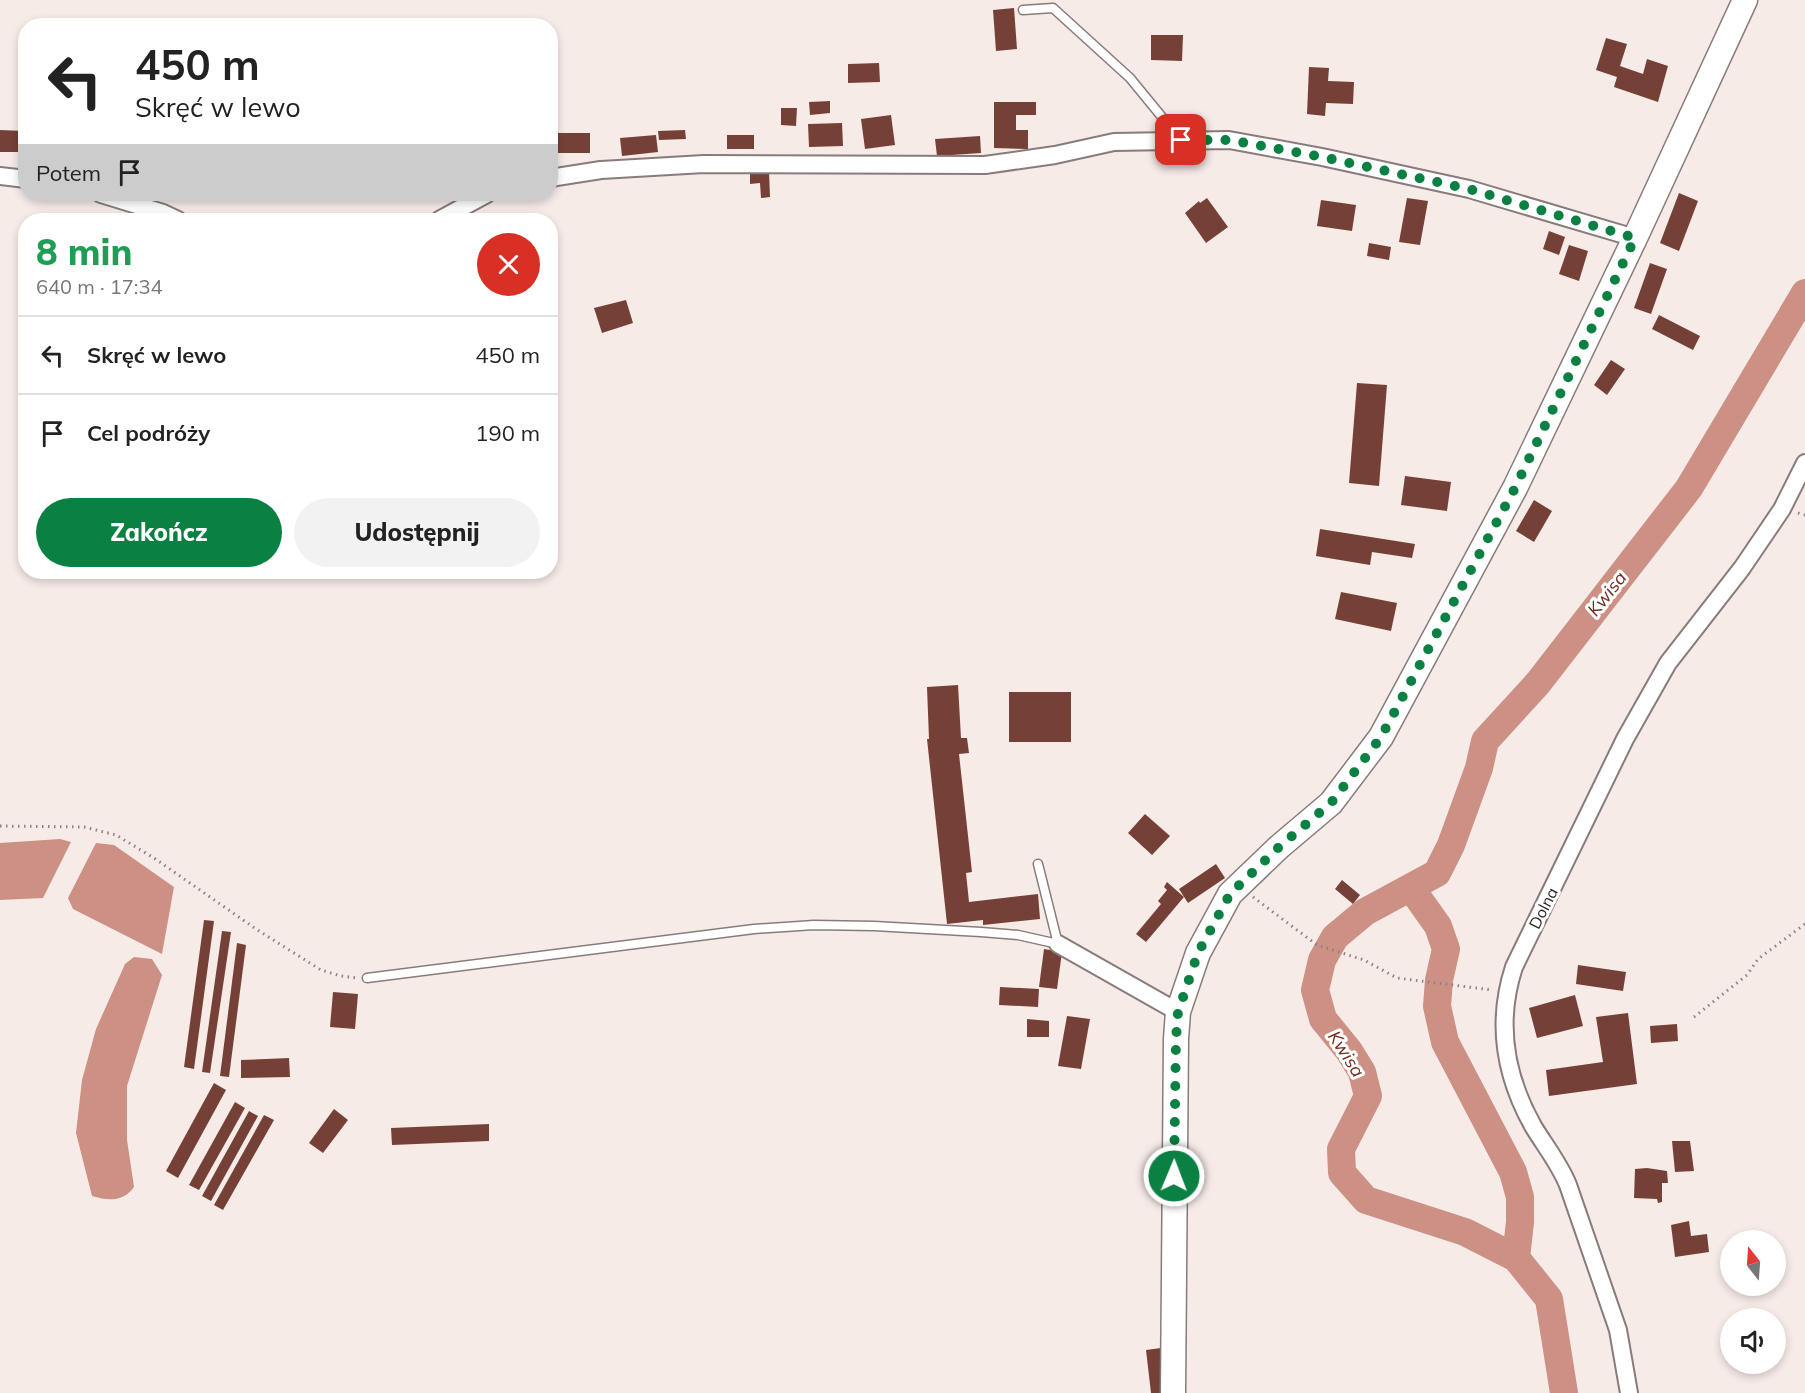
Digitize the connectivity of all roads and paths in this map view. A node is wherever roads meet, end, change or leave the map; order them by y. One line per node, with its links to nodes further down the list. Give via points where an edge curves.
1 (1745, 0): 11 (main road)
2 (1023, 10): 3 (lane, via 1053,8 1130,78)
3 (1181, 140): 5 (street, via 1114,142 985,165 705,164 601,170); 11 (street, via 1229,140 1322,157 1469,189)
4 (0, 176): 6 (street)
5 (558, 177)
6 (18, 178)
7 (124, 201): 9 (street)
8 (474, 201): 10 (street)
9 (163, 213)
10 (452, 213)
11 (1635, 238): 15 (main road, via 1515,488 1381,737 1331,803)
12 (1805, 463): 19 (street, Dolna, via 1782,509 1742,568 1668,663 1625,739 1514,967)
13 (0, 826): 18 (path, via 84,827 116,835 321,970)
14 (1038, 864): 17 (lane)
15 (1239, 886): 19 (path, via 1317,945 1364,960 1397,978); 20 (main road, via 1230,894 1198,953)
16 (1805, 924): 21 (path, via 1758,959 1747,975)
17 (1058, 944): 18 (lane, via 981,932 814,925 754,929); 20 (street)
18 (367, 978)
19 (1506, 991): 23 (street, Dolna, via 1504,1038 1512,1079 1533,1126 1561,1167 1568,1185 1618,1330)
20 (1178, 1012): 22 (main road)
21 (1694, 1017)
22 (1173, 1393)
23 (1629, 1393)

